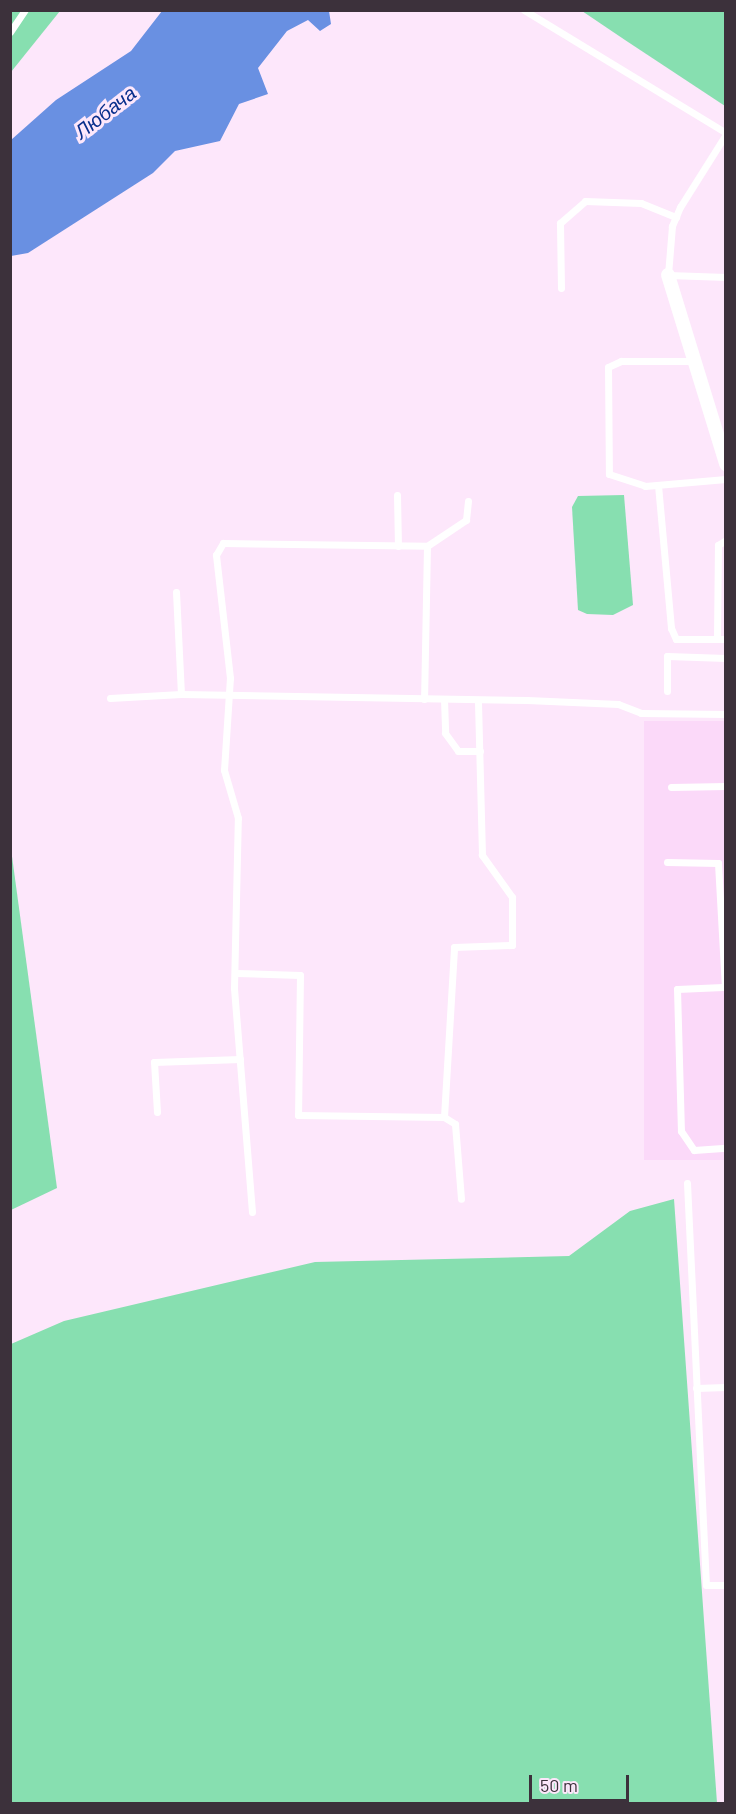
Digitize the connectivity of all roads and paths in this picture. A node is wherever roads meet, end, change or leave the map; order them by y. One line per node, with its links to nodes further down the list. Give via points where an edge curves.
1 (25, 10): 3 (lane)
2 (524, 10): 4 (lane)
3 (10, 32)
4 (726, 134): 5 (lane, via 696,175)
5 (676, 217): 6 (lane); 8 (lane, via 641,203 585,201 560,223)
6 (668, 275): 7 (lane); 9 (street)
7 (726, 277)
8 (561, 288)
9 (691, 361): 10 (street); 12 (lane, via 621,361 608,367 609,474 645,486)
10 (726, 464)
11 (726, 479): 12 (lane)
12 (658, 485): 19 (lane, via 671,628 676,639)
13 (397, 495): 16 (lane)
14 (468, 501): 17 (lane, via 466,520)
15 (726, 540): 19 (lane, via 718,545)
16 (398, 546): 17 (lane); 23 (lane, via 223,543 216,555)
17 (427, 546): 25 (lane)
18 (176, 592): 22 (lane)
19 (722, 639)
20 (726, 658): 21 (lane, via 666,656)
21 (666, 692)
22 (181, 694): 23 (lane); 24 (lane)
23 (228, 697): 25 (lane); 33 (lane, via 224,770 238,818)
24 (110, 698)
25 (424, 699): 26 (lane)
26 (444, 699): 27 (lane); 29 (lane, via 445,733 458,751)
27 (478, 699): 28 (lane); 29 (lane)
28 (726, 714)
29 (480, 751): 37 (lane, via 482,855 512,897 512,945 454,947)
30 (726, 786): 31 (lane)
31 (671, 787)
32 (667, 862): 34 (lane, via 718,863)
33 (236, 973): 35 (lane); 37 (lane, via 300,975 298,1115)
34 (724, 987): 38 (lane, via 677,989 681,1131 694,1150)
35 (240, 1059): 36 (lane, via 154,1062); 41 (lane)
36 (157, 1112)
37 (444, 1117): 40 (lane, via 455,1124)
38 (726, 1148)
39 (687, 1183): 42 (lane)
40 (461, 1199)
41 (252, 1212)
42 (696, 1388): 43 (lane); 44 (lane, via 706,1585)
43 (726, 1388)
44 (726, 1585)

